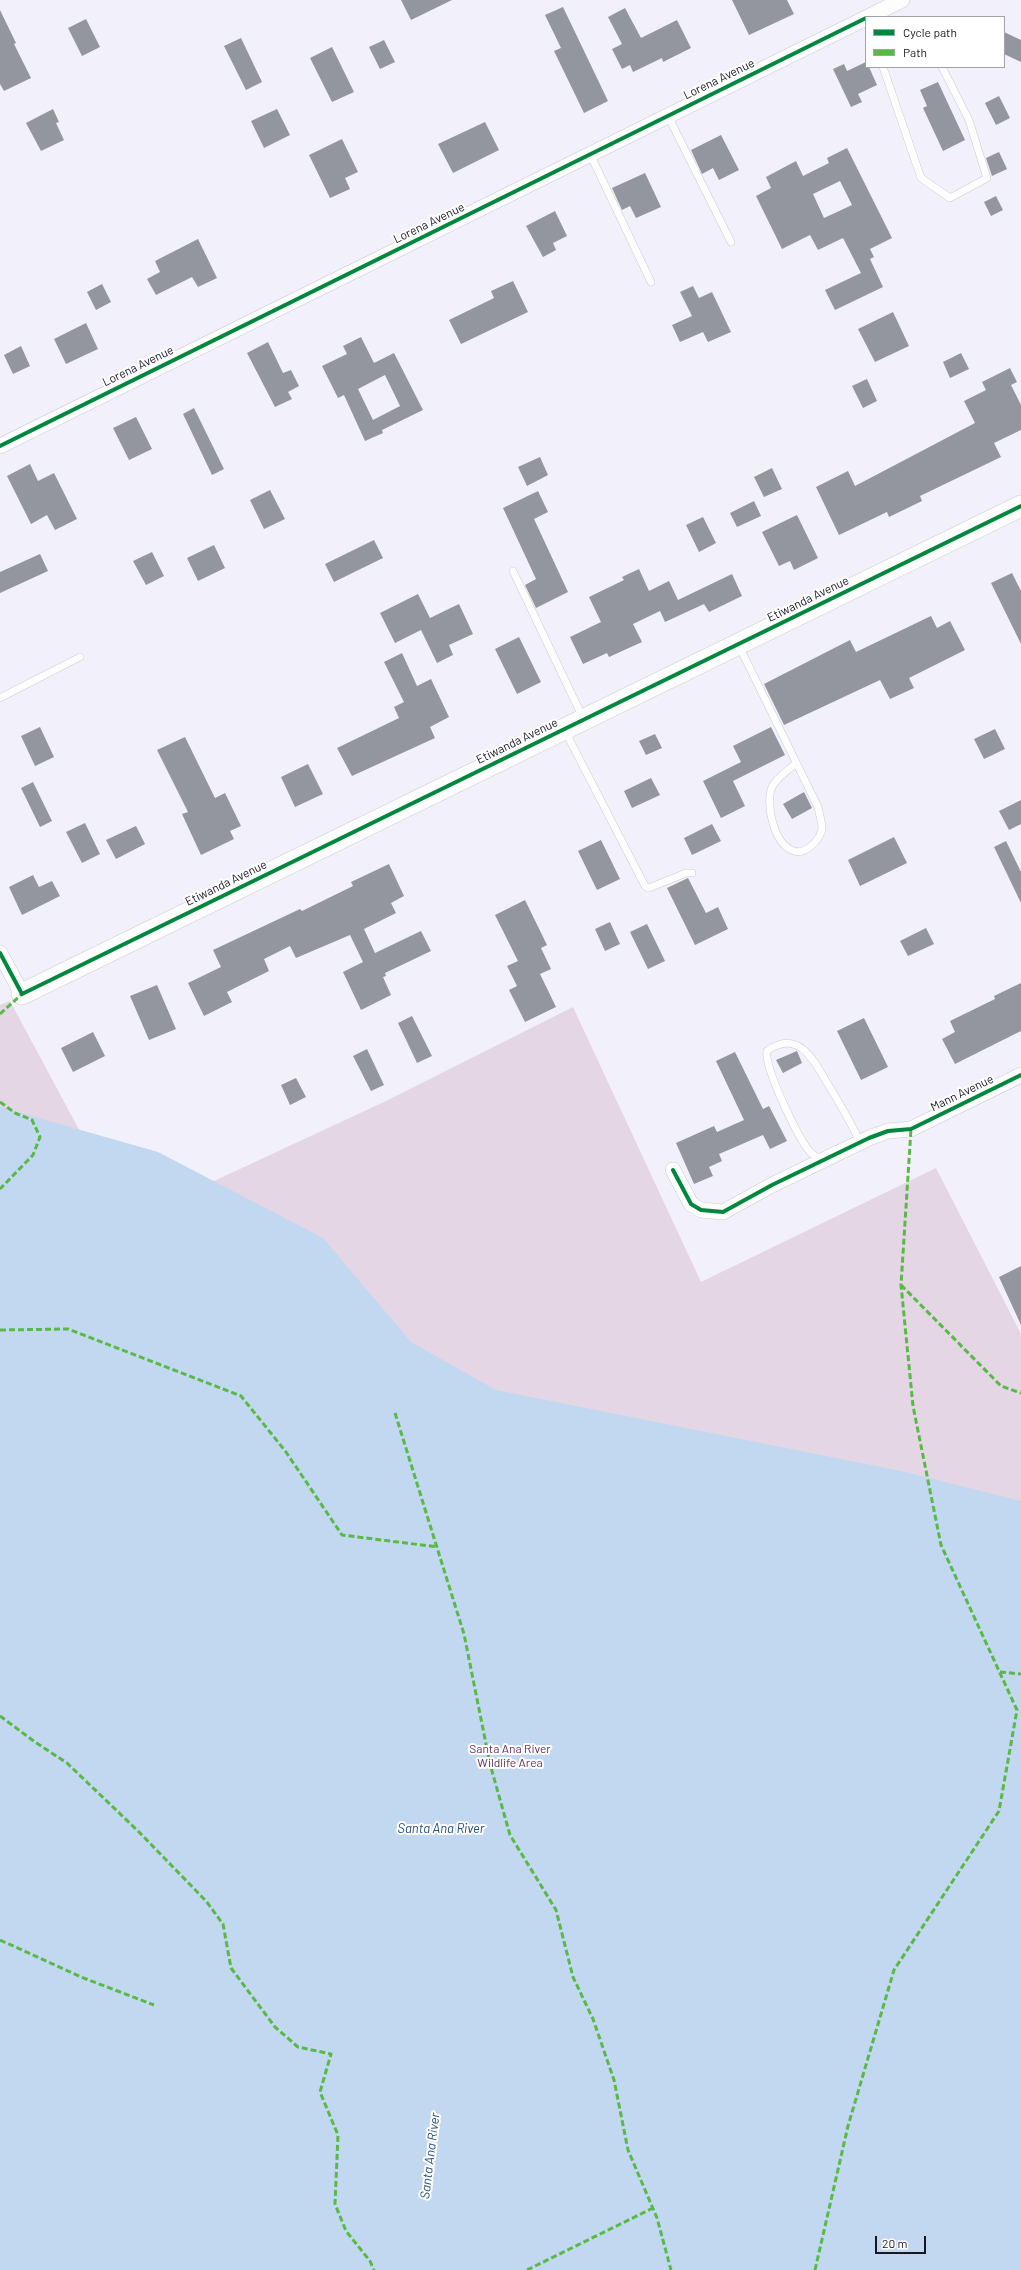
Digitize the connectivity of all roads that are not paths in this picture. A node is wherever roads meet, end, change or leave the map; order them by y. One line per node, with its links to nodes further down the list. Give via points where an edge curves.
1 (902, 0): 2 (street, Lorena Avenue)
2 (874, 16)
3 (865, 21): 6 (street, Lorena Avenue)
4 (882, 68): 5 (lane, via 921,178 950,198 987,178 969,120)
5 (943, 68)
6 (668, 116): 7 (street, Lorena Avenue); 8 (lane)
7 (590, 154): 9 (lane); 10 (street, Lorena Avenue)
8 (731, 242)
9 (651, 282)
10 (0, 446)
11 (1021, 506): 13 (street, Etiwanda Avenue)
12 (514, 571): 16 (lane)
13 (738, 644): 16 (street, Etiwanda Avenue); 18 (lane)
14 (80, 658): 15 (lane)
15 (0, 698)
16 (584, 720): 17 (street, Etiwanda Avenue)
17 (564, 729): 19 (lane, via 645,886 649,888); 21 (street, Etiwanda Avenue)
18 (796, 764): 18 (lane, via 818,807 822,828 816,841 805,851 794,852 778,835 771,818 769,802 773,786)
19 (692, 873)
20 (0, 953): 21 (street)
21 (22, 994)
22 (1021, 1075): 23 (street, Mann Avenue, via 911,1129 888,1131)
23 (860, 1142): 24 (street); 24 (lane, via 841,1102 815,1060 801,1047 788,1042 775,1045 767,1051 770,1072 797,1131 810,1151)
24 (822, 1161): 25 (street, via 723,1212 702,1210 691,1204)
25 (673, 1170)

